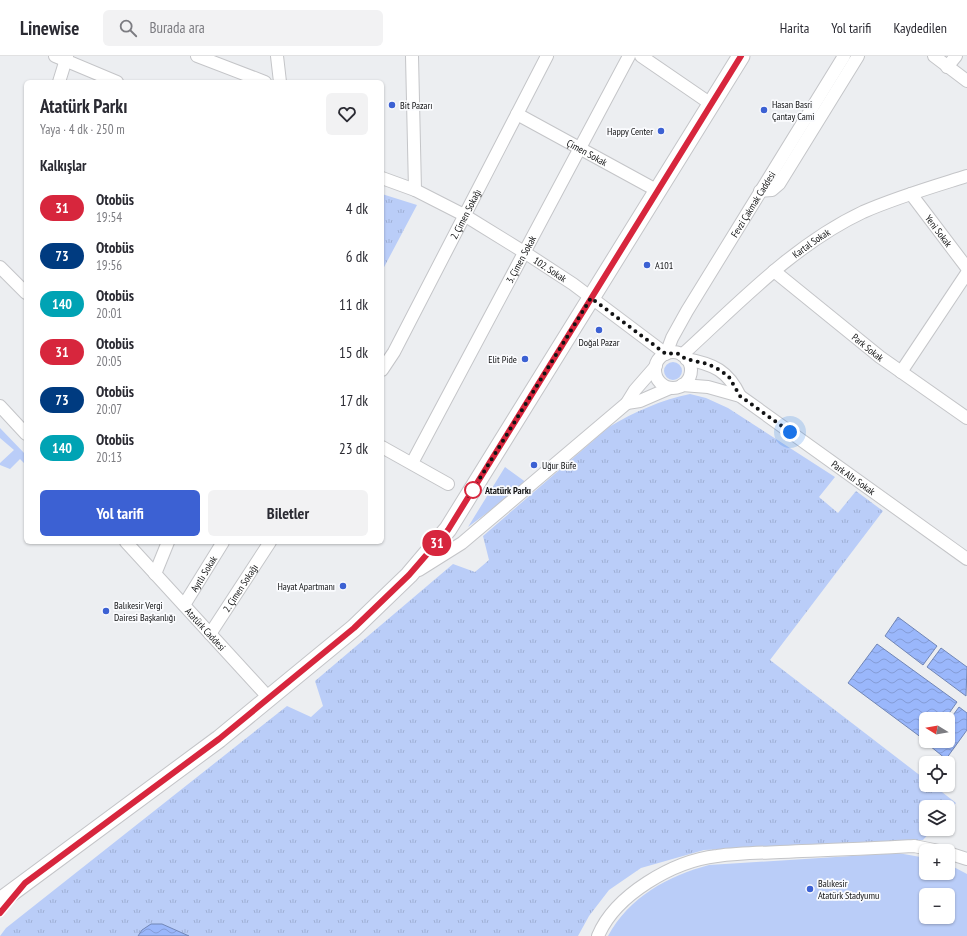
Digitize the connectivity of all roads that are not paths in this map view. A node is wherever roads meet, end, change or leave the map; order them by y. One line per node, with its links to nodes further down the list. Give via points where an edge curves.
1 (197, 56): 16 (street)
2 (277, 56): 17 (street)
3 (412, 56): 24 (street)
4 (547, 56): 20 (street, 2. Çimen Sokağı)
5 (629, 56): 21 (street, 3. Çimen Sokak)
6 (641, 56): 19 (street)
7 (741, 56): 19 (main road)
8 (844, 56): 26 (street, Fevzi Çakmak Caddesi)
9 (858, 56): 26 (street, via 779,184 772,190)
10 (934, 56): 13 (street)
11 (956, 56): 13 (street)
12 (62, 58): 14 (street); 15 (street)
13 (947, 67): 18 (street)
14 (59, 80)
15 (113, 80)
16 (260, 80)
17 (280, 80)
18 (967, 81)
19 (711, 104): 25 (main road)
20 (517, 114): 21 (street, Çimen Sokak); 28 (street, 2. Çimen Sokağı)
21 (580, 148): 25 (street, Çimen Sokak); 29 (street, 3. Çimen Sokak)
22 (967, 176): 27 (street, Kartal Sokak)
23 (384, 179): 24 (street, 102. Sokak)
24 (415, 190): 28 (street, 102. Sokak)
25 (658, 191): 35 (main road)
26 (760, 191): 36 (street, Fevzi Çakmak Caddesi, via 687,311)
27 (911, 194): 31 (street, Yeni Sokak); 32 (street, Kartal Sokak, via 863,213 831,230)
28 (464, 216): 29 (street, 102. Sokak); 39 (street, 2. Çimen Sokağı)
29 (524, 252): 35 (street, 102. Sokak); 48 (street, 3. Çimen Sokak)
30 (0, 267): 34 (street)
31 (967, 268)
32 (774, 271): 37 (street, Kartal Sokak); 40 (street, Park Sokak)
33 (967, 273): 40 (street)
34 (24, 287)
35 (591, 298): 36 (street, 102. Sokak); 56 (main road, via 448,530)
36 (666, 354): 37 (street, via 677,353); 38 (street)
37 (684, 357): 41 (street, via 690,364 690,376); 42 (street, via 720,370 729,377)
38 (656, 366): 41 (street, via 656,377 659,382); 43 (street)
39 (384, 367)
40 (901, 372): 45 (street, Park Sokak)
41 (676, 387): 42 (street, via 708,387); 43 (street, via 640,401)
42 (740, 396): 54 (street, Park Altı Sokak)
43 (627, 403): 56 (street, via 462,543)
44 (0, 406): 46 (street)
45 (967, 418)
46 (24, 432)
47 (384, 448): 48 (street)
48 (412, 462): 49 (street)
49 (448, 484)
50 (128, 544): 55 (street, Atatürk Caddesi)
51 (167, 544): 55 (street)
52 (222, 544): 57 (street, Ayıtlı Sokak)
53 (269, 544): 58 (street, 2. Çimen Sokağı)
54 (967, 559)
55 (155, 574): 57 (street, Atatürk Caddesi)
56 (409, 575): 59 (main road, via 354,628)
57 (184, 605): 58 (street, Atatürk Caddesi)
58 (210, 634): 59 (street, Atatürk Caddesi)
59 (269, 698): 63 (main road, via 219,739)
60 (919, 847): 66 (street, via 716,856 681,865 640,887 620,905)
61 (955, 855): 62 (street)
62 (967, 859)
63 (25, 883): 64 (main road); 65 (main road)
64 (0, 901)
65 (0, 913)
66 (598, 936)

